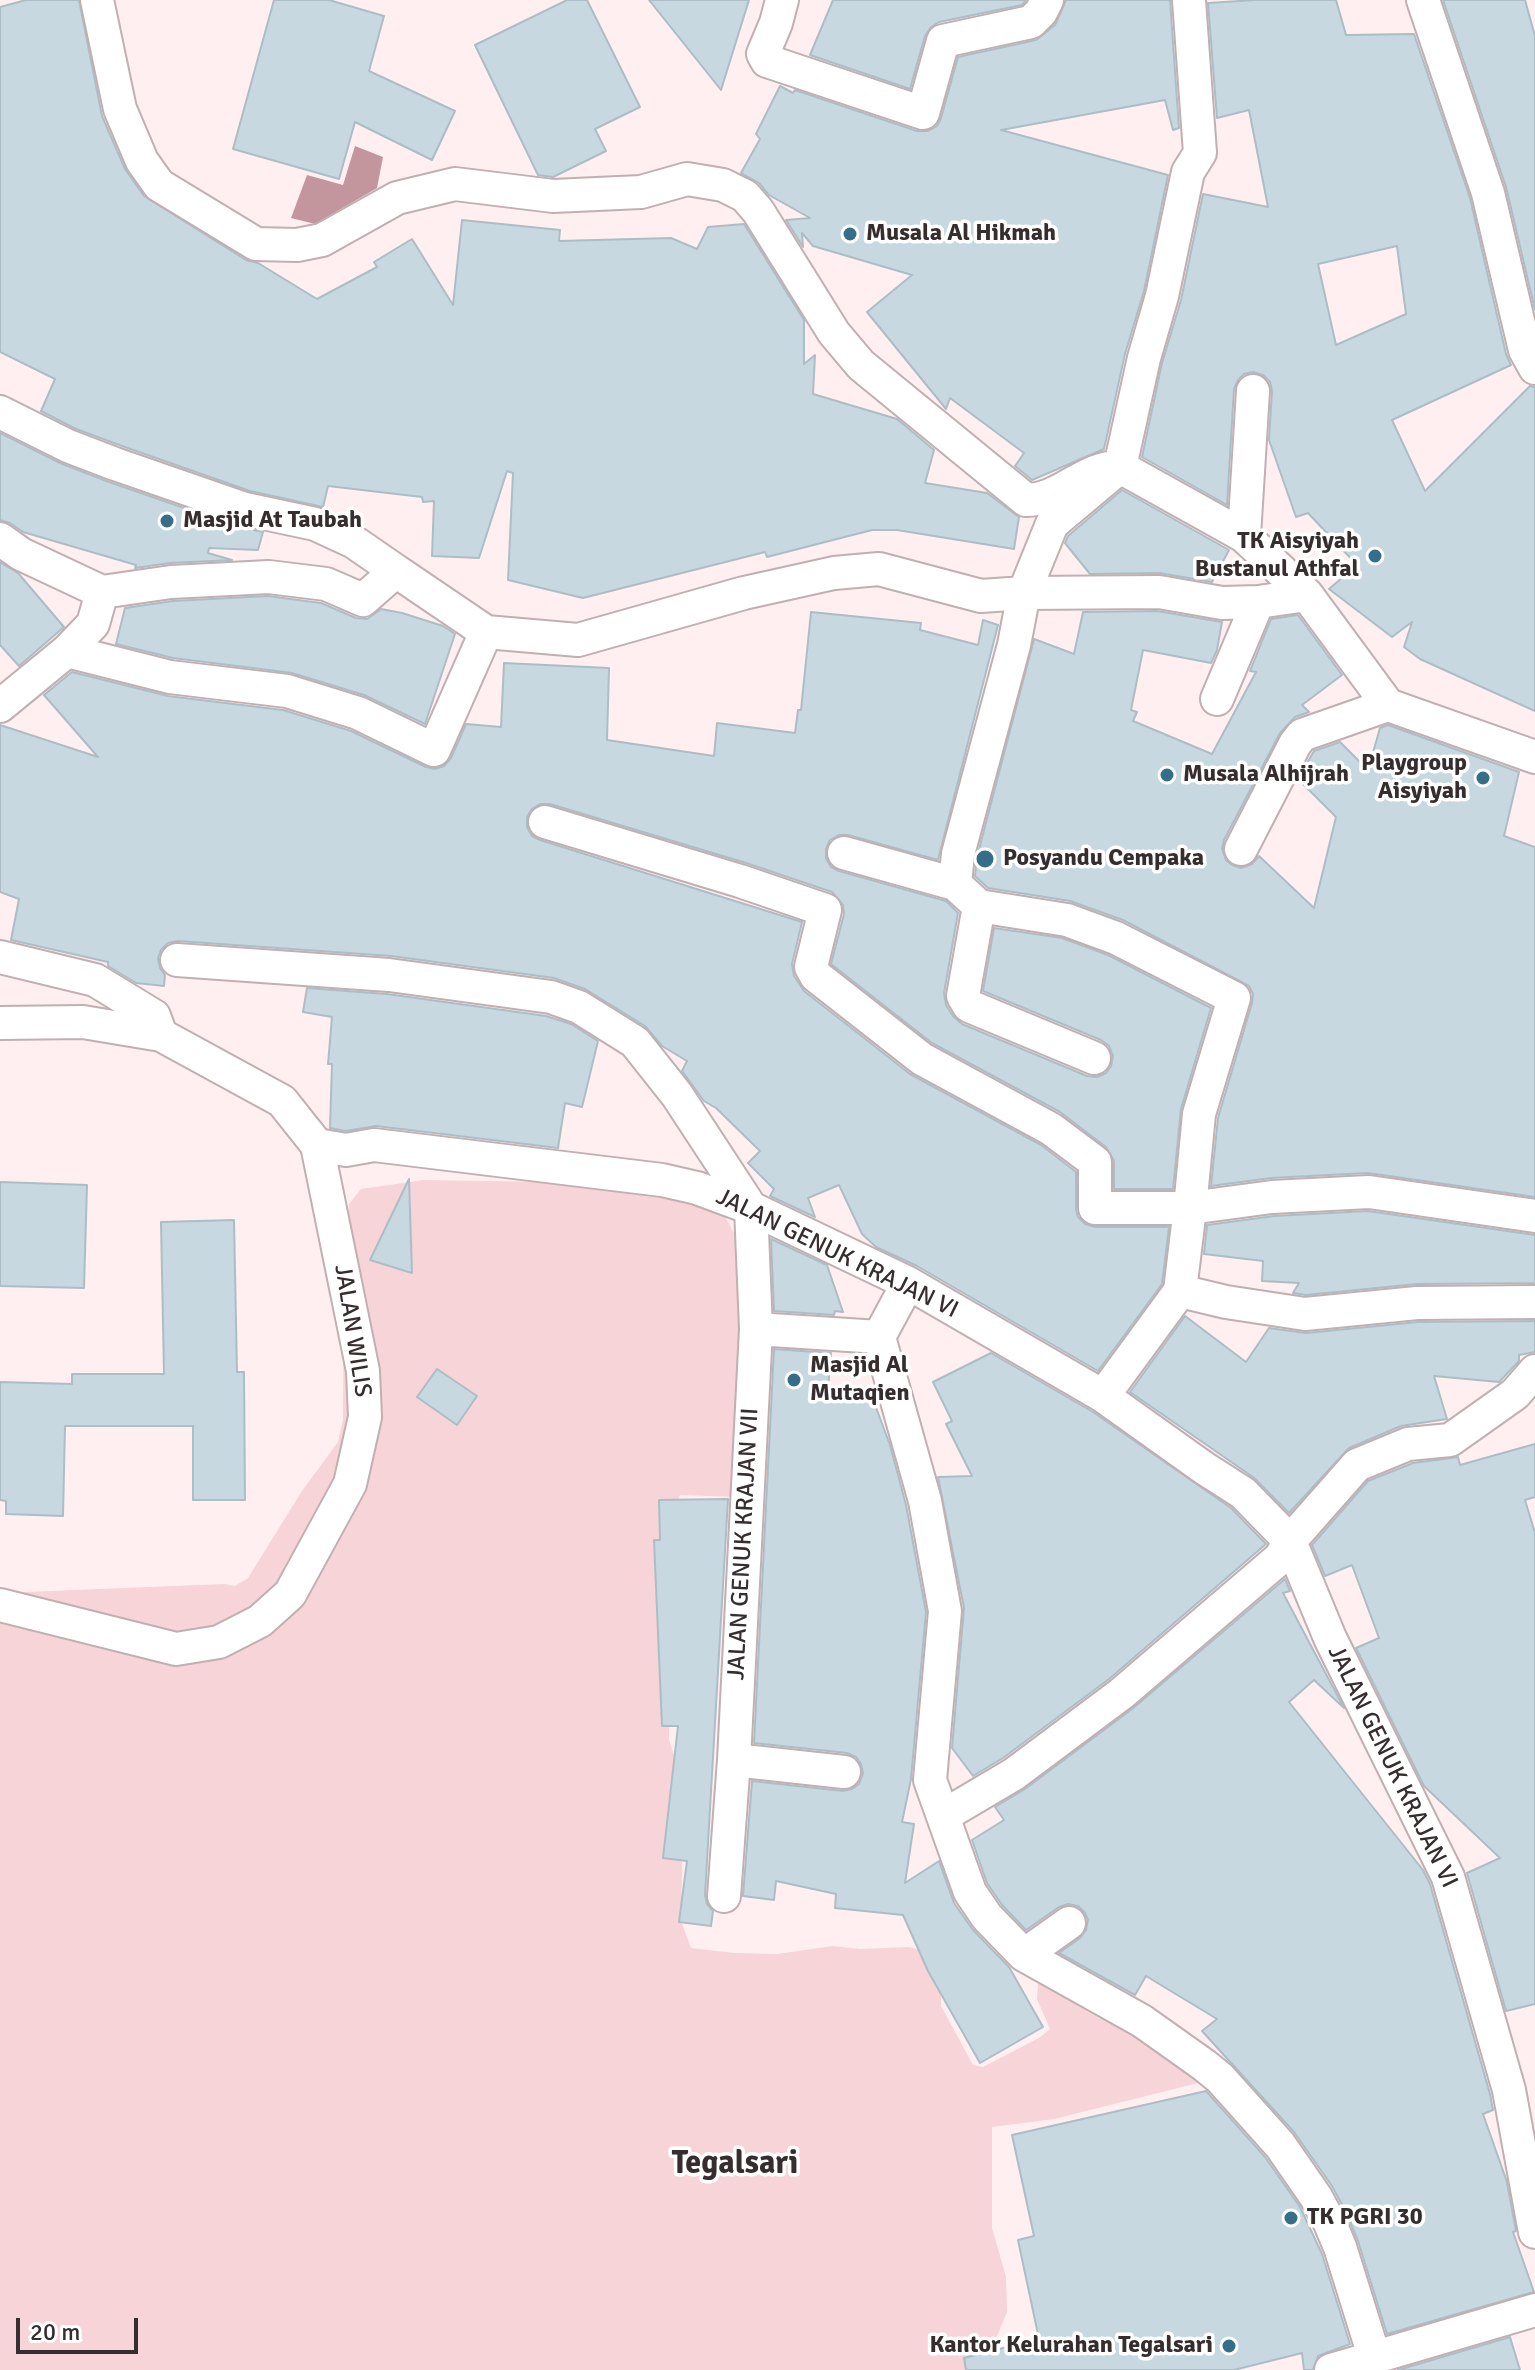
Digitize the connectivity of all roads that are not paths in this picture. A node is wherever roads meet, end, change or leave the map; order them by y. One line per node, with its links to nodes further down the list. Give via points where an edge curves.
1 (97, 0): 9 (street, via 120,109 142,161 159,185 256,244 322,240 397,198 455,184 553,196 641,192 687,179 723,185 745,196 758,211 834,333 861,365 1026,500 1043,500 1095,471)
2 (782, 0): 3 (street, via 763,54 767,61 923,113 943,41 1031,22)
3 (1047, 0)
4 (1189, 0): 9 (street, via 1200,153 1188,172)
5 (1423, 0): 6 (street, via 1488,193)
6 (1532, 355)
7 (1253, 391): 10 (street)
8 (0, 412): 12 (street, via 115,464 245,509 315,524 354,542)
9 (1120, 467): 10 (street); 14 (street, via 1052,524)
10 (1244, 536): 15 (street)
11 (0, 539): 13 (street)
12 (384, 583): 13 (street, via 363,600 326,584 269,577); 17 (street)
13 (102, 592): 18 (street, via 93,624)
14 (1024, 593): 16 (street, via 1159,592 1222,603); 17 (street, via 981,596 879,569 744,593 578,640); 26 (street, via 958,854)
15 (1307, 595): 16 (street); 20 (street)
16 (1258, 602): 19 (street)
17 (486, 632): 18 (street, via 434,750 358,713 287,691 170,677)
18 (67, 651): 21 (street)
19 (1217, 699)
20 (1388, 705): 22 (street); 24 (street, via 1302,735)
21 (0, 706)
22 (1535, 757)
23 (545, 822): 35 (street, via 825,910 811,967 816,976 922,1059 1051,1129 1095,1162 1095,1208)
24 (1241, 849)
25 (844, 853): 26 (street)
26 (955, 884): 27 (street)
27 (979, 906): 32 (street, via 964,1002); 35 (street, via 1067,920 1116,938 1234,998 1199,1114)
28 (0, 957): 31 (street, via 95,980 154,1016)
29 (177, 960): 34 (street, via 389,975 551,997 579,1007 635,1042 677,1095)
30 (0, 1023): 31 (street, JALAN WILIS, via 83,1022)
31 (161, 1035): 33 (street, JALAN WILIS, via 282,1101)
32 (1094, 1058)
33 (317, 1145): 34 (street, JALAN GENUK KRAJAN VI, via 346,1150 374,1145 662,1180); 45 (street, JALAN WILIS, via 363,1371 365,1417 350,1484 290,1594 260,1621 219,1642 176,1649)
34 (751, 1208): 37 (street, JALAN GENUK KRAJAN VI); 40 (street, JALAN GENUK KRAJAN VII)
35 (1190, 1208): 36 (street, via 1369,1192); 38 (street)
36 (1535, 1216)
37 (908, 1283): 41 (street); 43 (street, JALAN GENUK KRAJAN VI)
38 (1180, 1291): 39 (street, via 1305,1314 1417,1303); 43 (street)
39 (1535, 1302)
40 (756, 1329): 41 (street); 46 (street, JALAN GENUK KRAJAN VII)
41 (879, 1337): 48 (street, via 925,1501 945,1611 930,1780)
42 (1535, 1371): 44 (street, via 1515,1394 1450,1440 1408,1444 1357,1465)
43 (1103, 1396): 44 (street, JALAN GENUK KRAJAN VI, via 1236,1488)
44 (1290, 1541): 48 (street, via 1280,1558 1121,1694 1014,1774); 52 (street, JALAN GENUK KRAJAN VI, via 1330,1638 1448,1877 1509,2090)
45 (0, 1605)
46 (734, 1760): 47 (street); 49 (street, JALAN GENUK KRAJAN VII)
47 (844, 1772)
48 (943, 1816): 51 (street, via 970,1892)
49 (724, 1896)
50 (1069, 1923): 51 (street)
51 (1024, 1955): 54 (street, via 1142,2021 1204,2065 1280,2145 1329,2221)
52 (1535, 2232)
53 (1535, 2310): 54 (street)
54 (1374, 2356): 55 (street)
55 (1331, 2370)

